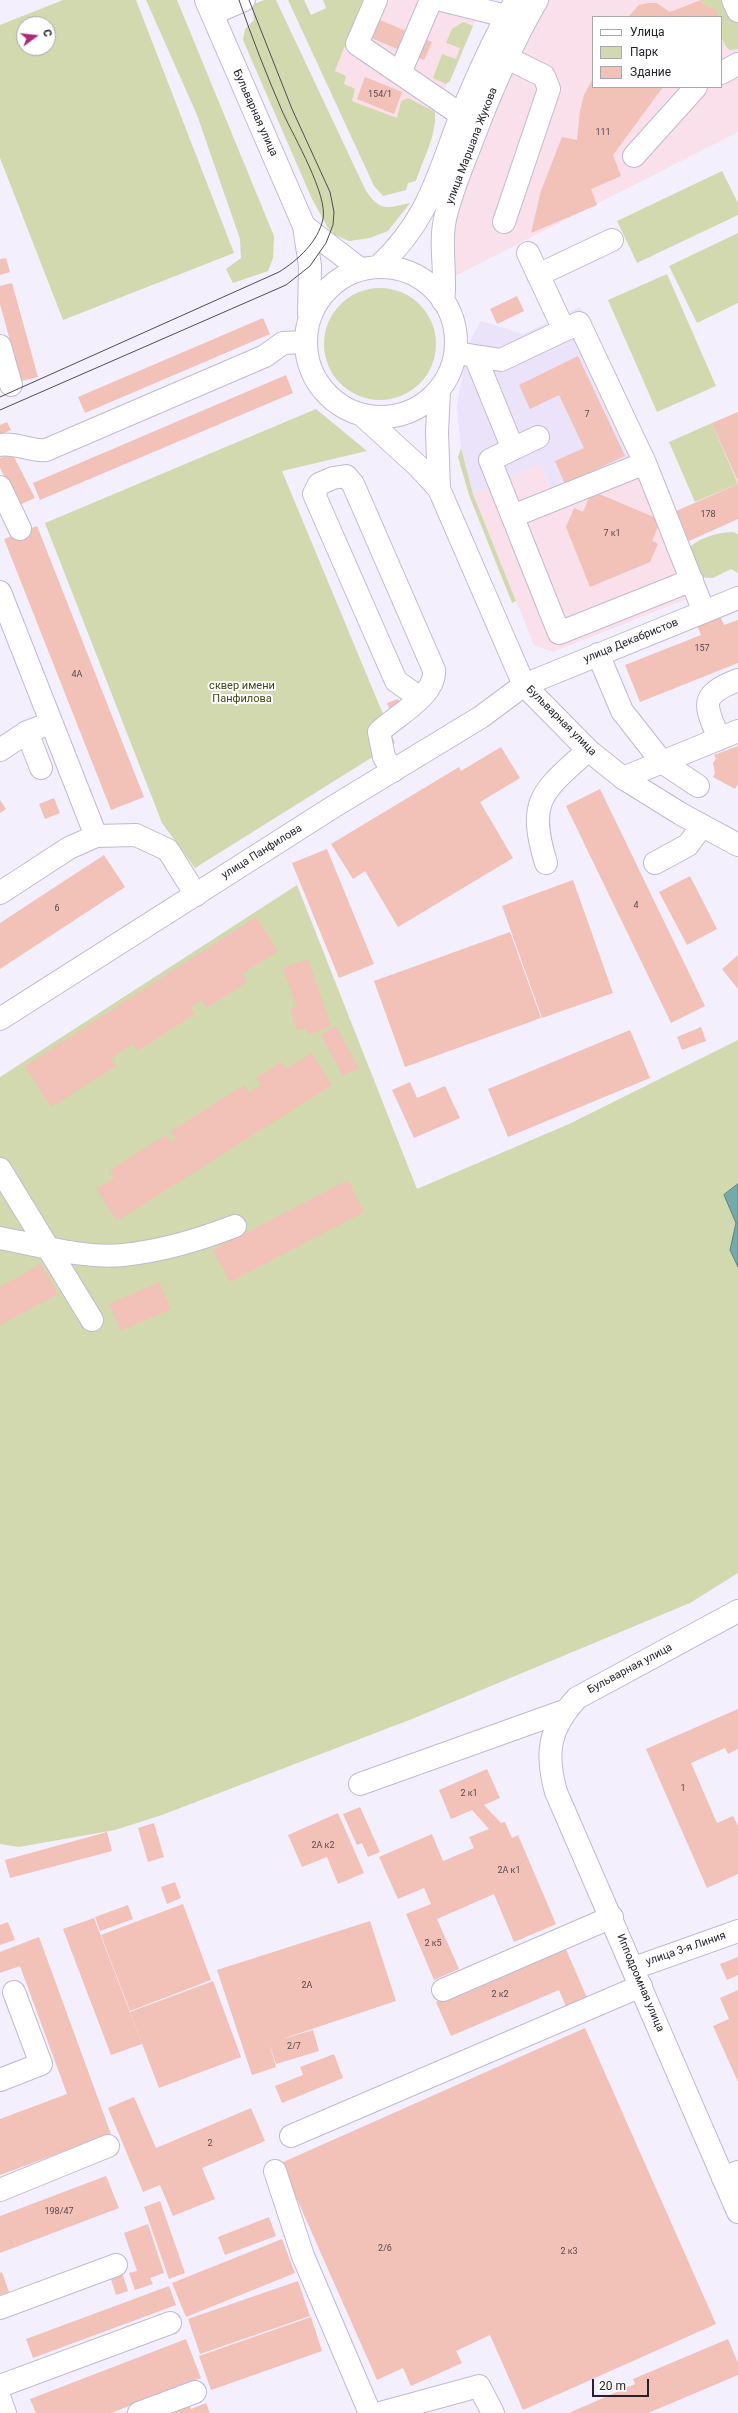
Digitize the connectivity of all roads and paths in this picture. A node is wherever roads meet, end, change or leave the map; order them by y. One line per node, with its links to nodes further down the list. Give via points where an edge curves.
1 (244, 0): 7 (main road)
2 (376, 0): 13 (main road, via 357,44)
3 (431, 0): 13 (main road)
4 (442, 0): 8 (main road)
5 (537, 0): 10 (main road, улица Маршала Жукова)
6 (733, 0): 9 (main road)
7 (209, 7): 18 (main road, Бульварная улица)
8 (511, 8): 10 (main road, улица Маршала Жукова)
9 (738, 11)
10 (498, 54): 15 (main road, улица Маршала Жукова); 17 (main road, via 544,76 549,88); 23 (main road, улица Маршала Жукова, via 445,220 442,244 445,284)
11 (738, 64): 12 (main road)
12 (722, 72)
13 (400, 73): 15 (main road, via 454,110)
14 (695, 88): 16 (main road)
15 (460, 118): 21 (main road, улица Маршала Жукова, via 422,215 408,237)
16 (634, 156)
17 (504, 222)
18 (304, 226): 21 (main road, Бульварная улица); 24 (main road, Бульварная улица, via 310,266)
19 (612, 240): 22 (main road)
20 (528, 253): 22 (main road)
21 (369, 267): 23 (main road, via 401,269 422,278); 24 (main road, via 335,281 320,297)
22 (538, 275): 25 (main road)
23 (443, 301): 28 (main road)
24 (309, 316): 26 (main road)
25 (564, 330): 28 (main road, via 501,360); 35 (main road, via 579,323)
26 (305, 342): 31 (main road, via 309,366 321,388 339,405); 33 (main road, via 283,343 265,356 46,450 38,451 12,444)
27 (0, 346): 29 (main road)
28 (466, 354): 30 (main road); 34 (main road)
29 (11, 385)
30 (439, 391): 31 (main road, via 417,409 390,417); 37 (main road, Бульварная улица)
31 (362, 415): 37 (main road, Бульварная улица, via 419,467)
32 (538, 437): 34 (main road)
33 (0, 445)
34 (513, 449): 38 (main road, via 490,460)
35 (645, 463): 38 (main road); 40 (main road)
36 (0, 487): 39 (main road)
37 (439, 489): 46 (main road, Бульварная улица)
38 (513, 516): 40 (main road, via 559,633)
39 (20, 529)
40 (692, 580): 43 (main road)
41 (0, 592): 48 (main road)
42 (738, 598): 43 (main road, улица Декабристов)
43 (704, 612): 44 (main road, улица Декабристов)
44 (598, 654): 46 (main road, улица Декабристов); 53 (main road, via 622,711)
45 (738, 680): 50 (main road, via 710,694 707,708)
46 (524, 685): 52 (main road, Бульварная улица); 55 (main road, улица Панфилова, via 481,717)
47 (420, 698): 47 (main road, via 396,682 314,494 319,484 346,476 353,484 434,670 434,675); 55 (main road, via 379,732 384,757)
48 (51, 722): 49 (main road); 59 (main road)
49 (27, 732): 51 (main road); 54 (main road)
50 (728, 735): 53 (main road)
51 (0, 749)
52 (588, 750): 56 (main road, Бульварная улица); 61 (main road, via 548,786 538,807 539,841)
53 (662, 762): 56 (main road); 57 (main road)
54 (41, 768)
55 (392, 771): 64 (main road, улица Панфилова)
56 (623, 778): 58 (main road, Бульварная улица)
57 (698, 786)
58 (702, 826): 60 (main road, Бульварная улица); 62 (main road, via 688,846)
59 (96, 836): 63 (main road, via 69,848); 64 (main road, via 136,835 168,850)
60 (738, 845)
61 (546, 863)
62 (655, 863)
63 (0, 893)
64 (196, 895): 65 (main road, улица Панфилова)
65 (0, 1019)
66 (0, 1169): 69 (main road)
67 (235, 1226): 69 (main road, via 194,1242 123,1255 79,1253)
68 (0, 1238): 69 (main road)
69 (47, 1247): 70 (main road)
70 (92, 1320)
71 (738, 1611): 72 (main road, Бульварная улица, via 577,1698)
72 (564, 1711): 73 (main road, Бульварная улица, via 553,1732); 74 (main road)
73 (550, 1753): 75 (main road, Ипподромная улица, via 551,1773 556,1792)
74 (360, 1784)
75 (612, 1917): 77 (main road, Ипподромная улица); 78 (main road)
76 (738, 1931): 77 (main road, улица 3-я Линия)
77 (638, 1977): 81 (main road, улица 3-я Линия); 84 (main road, Ипподромная улица)
78 (444, 1990)
79 (14, 1992): 80 (main road, via 41,2064)
80 (0, 2080)
81 (291, 2136)
82 (108, 2146): 85 (main road)
83 (275, 2171): 95 (main road, via 303,2256)
84 (730, 2175): 86 (main road, Ипподромная улица)
85 (0, 2190)
86 (738, 2212)
87 (116, 2265): 88 (main road)
88 (0, 2308)
89 (170, 2323): 90 (main road)
90 (0, 2386)
91 (195, 2392): 94 (main road)
92 (0, 2399): 93 (main road)
93 (5, 2413)
94 (139, 2413)
95 (370, 2413)
96 (380, 2413): 97 (main road, via 479,2386)
97 (493, 2413)

